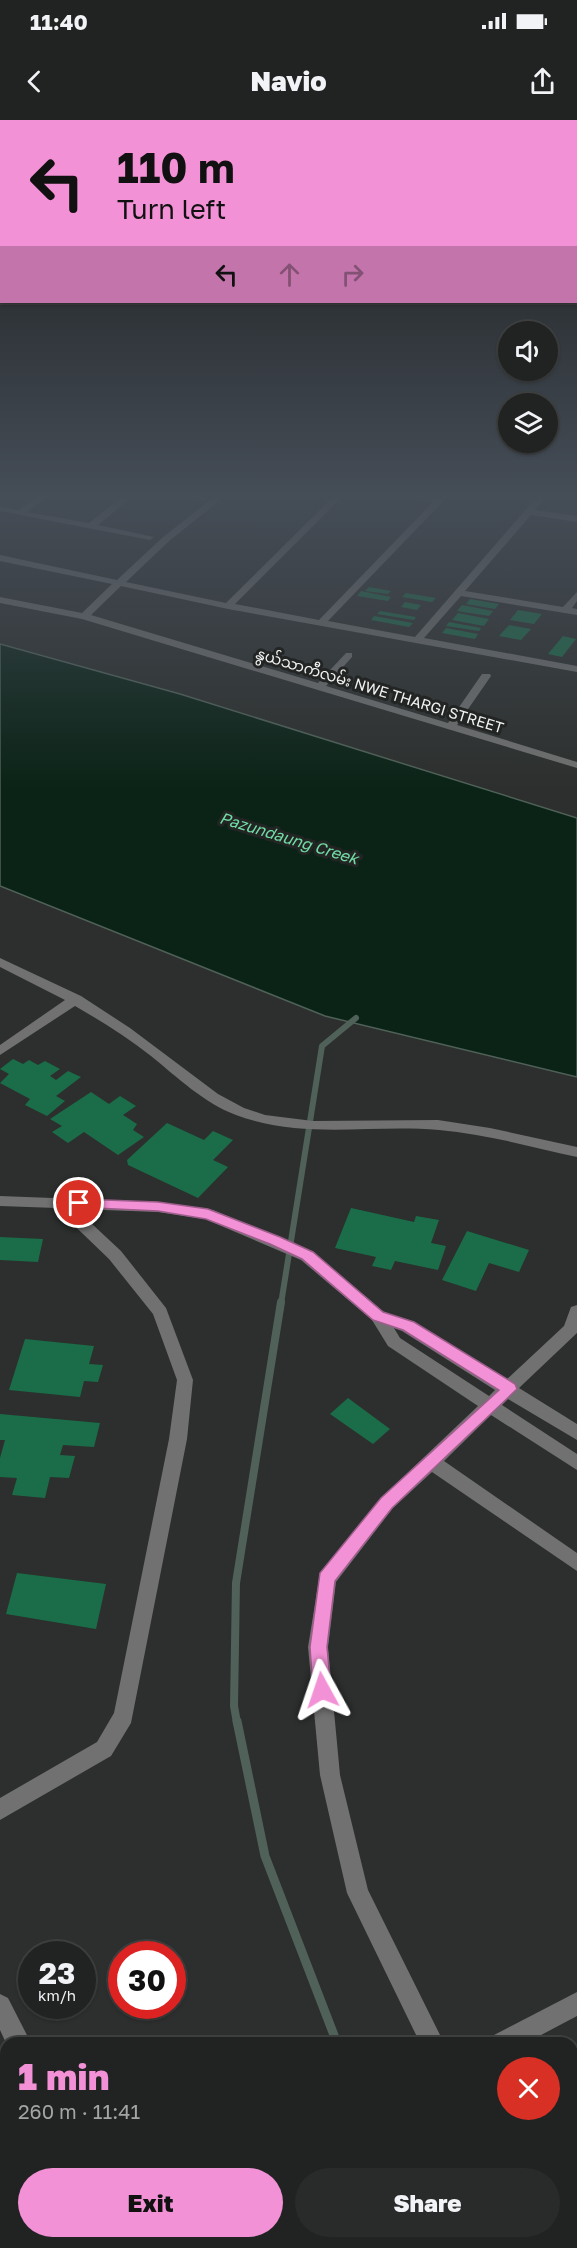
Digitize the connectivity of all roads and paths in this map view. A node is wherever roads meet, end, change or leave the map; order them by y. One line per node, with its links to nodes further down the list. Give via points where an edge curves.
1 (109, 591): 11 (street)
2 (154, 591): 8 (street)
3 (243, 591): 8 (street)
4 (352, 591): 12 (street)
5 (461, 593): 9 (street); 13 (street)
6 (577, 595): 9 (street)
7 (0, 600): 11 (street, နွယ်သာကီလမ်း NWE THARGI STREET)
8 (228, 606): 12 (street)
9 (566, 610): 10 (street)
10 (577, 612)
11 (84, 616): 17 (street, နွယ်သာကီလမ်း NWE THARGI STREET)
12 (321, 623): 13 (street)
13 (417, 640): 15 (street)
14 (349, 655): 17 (street)
15 (577, 669)
16 (486, 675): 18 (street)
17 (320, 687): 18 (street, နွယ်သာကီလမ်း NWE THARGI STREET)
18 (451, 726): 19 (street, နွယ်သာကီလမ်း NWE THARGI STREET)
19 (575, 761)
20 (0, 962): 21 (street)
21 (76, 999): 22 (street); 23 (street, via 213,1097 240,1111 323,1126 440,1125)
22 (0, 1051)
23 (577, 1152)
24 (0, 1201): 25 (street)
25 (60, 1203): 27 (street, via 158,1207 208,1214 308,1256); 35 (street, via 115,1255 160,1312 185,1380 178,1439 124,1716 104,1749)
26 (577, 1311): 28 (street)
27 (378, 1316): 29 (street, via 408,1326); 30 (street, via 394,1342)
28 (574, 1329): 29 (street)
29 (510, 1389): 30 (street); 31 (street)
30 (491, 1406): 32 (street); 33 (street)
31 (577, 1433)
32 (432, 1462): 34 (street); 39 (street, via 387,1503 327,1579 318,1647 330,1775 358,1893)
33 (577, 1463)
34 (577, 1563)
35 (0, 1810)
36 (577, 2004): 40 (street)
37 (0, 2006): 38 (street)
38 (16, 2037)
39 (429, 2037)
40 (514, 2037)

